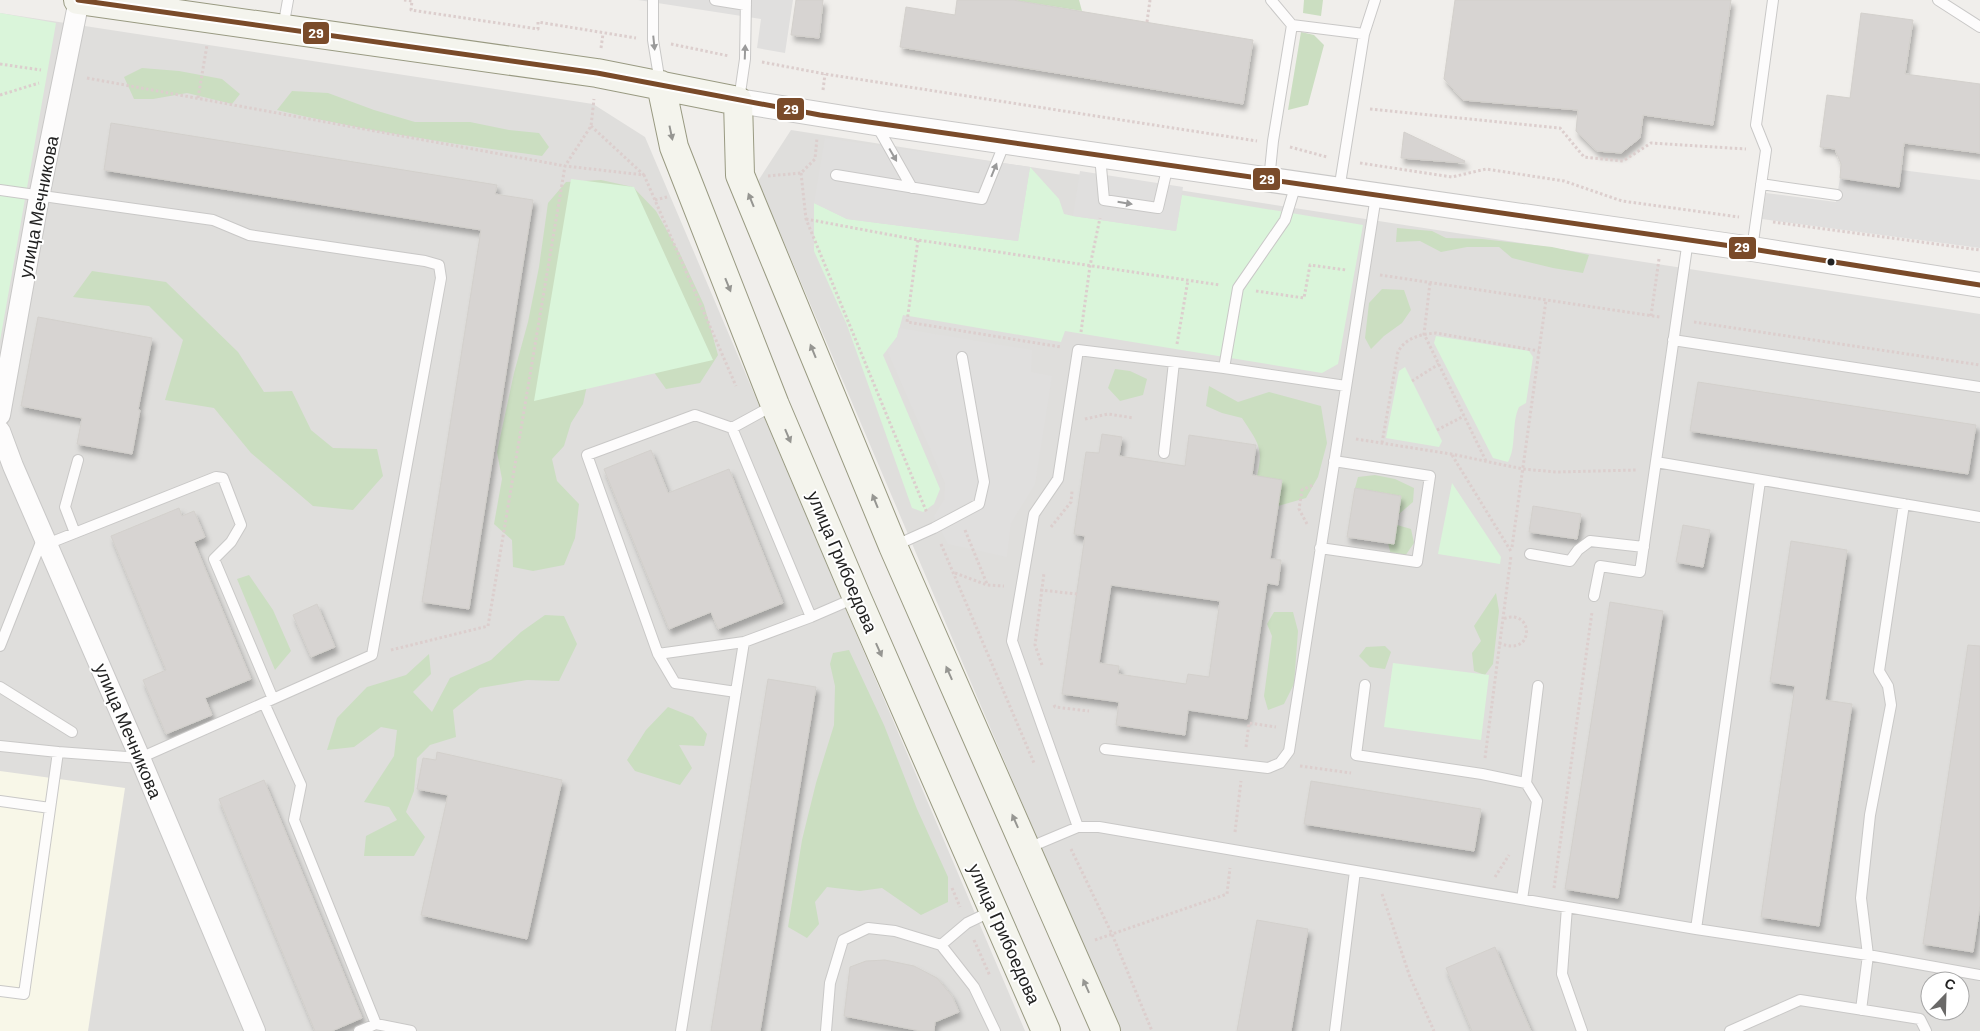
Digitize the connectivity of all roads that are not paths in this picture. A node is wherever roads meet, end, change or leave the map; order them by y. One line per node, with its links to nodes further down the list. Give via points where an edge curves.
1 (79, 0): 12 (main road); 28 (street, улица Мечникова)
2 (288, 0): 12 (lane)
3 (653, 0): 14 (lane, one-way to 14, via 654,40)
4 (714, 0): 9 (lane)
5 (1271, 0): 10 (lane)
6 (1375, 0): 13 (lane)
7 (1773, 0): 23 (lane, via 1756,125 1766,150)
8 (1938, 0): 11 (lane)
9 (746, 2): 15 (lane, one-way to 9, via 744,59)
10 (1292, 25): 13 (lane); 21 (lane)
11 (1980, 27)
12 (283, 28): 14 (main road)
13 (1364, 34): 26 (lane)
14 (661, 85): 15 (main road); 39 (main road, улица Грибоедова, one-way to 39, via 674,147)
15 (738, 101): 16 (street); 52 (main road, one-way to 15, via 740,175)
16 (875, 123): 17 (street); 24 (lane, one-way to 24)
17 (1005, 142): 18 (street); 24 (lane, one-way to 17, via 982,199)
18 (1100, 155): 19 (street); 19 (lane, one-way to 19, via 1104,200 1158,208)
19 (1168, 166): 21 (street)
20 (836, 175): 24 (lane)
21 (1269, 180): 22 (street)
22 (1296, 184): 26 (street); 36 (lane, via 1285,220 1238,288)
23 (1761, 184): 27 (lane); 31 (lane)
24 (912, 188)
25 (0, 190): 28 (lane)
26 (1339, 190): 29 (street)
27 (1837, 195)
28 (40, 196): 40 (street, улица Мечникова); 66 (lane, via 213,220 250,235 425,260 439,265 441,278 372,655)
29 (1376, 196): 30 (street); 37 (lane)
30 (1688, 240): 31 (street); 33 (lane)
31 (1752, 249): 32 (street)
32 (1980, 285)
33 (1673, 340): 38 (lane); 46 (lane)
34 (962, 357): 52 (lane, via 984,482 979,504)
35 (1174, 362): 36 (lane); 43 (lane); 75 (lane, via 1078,350 1058,479 1034,514 1012,641)
36 (1224, 368): 37 (lane)
37 (1346, 386): 45 (lane)
38 (1980, 387)
39 (775, 405): 41 (lane); 57 (main road, улица Грибоедова, one-way to 57)
40 (0, 415)
41 (732, 428): 58 (lane); 61 (lane, via 695,415 587,455)
42 (1, 439): 51 (street, улица Мечникова)
43 (1164, 453)
44 (78, 460): 50 (lane, via 65,507)
45 (1334, 461): 54 (lane); 54 (lane, via 1430,476 1417,562)
46 (1656, 465): 47 (lane); 53 (lane)
47 (1760, 481): 48 (lane); 81 (lane)
48 (1904, 504): 49 (lane); 83 (lane, via 1880,671 1888,686 1891,705 1870,815 1861,898)
49 (1980, 517)
50 (75, 534): 51 (lane); 66 (lane, via 216,477 223,478 240,525 231,542 214,559)
51 (45, 540): 60 (lane); 71 (street, улица Мечникова)
52 (893, 546): 76 (main road, one-way to 52)
53 (1644, 547): 55 (lane, via 1590,541 1570,561); 56 (lane, via 1640,572 1600,566)
54 (1320, 548): 69 (lane, via 1289,751 1280,762 1268,768)
55 (1530, 554)
56 (1594, 596)
57 (857, 598): 58 (lane); 80 (main road, улица Грибоедова, one-way to 80)
58 (811, 617): 59 (lane)
59 (744, 642): 61 (lane); 65 (lane)
60 (0, 646)
61 (658, 654): 65 (lane, via 676,682)
62 (1365, 685): 72 (lane, via 1356,755)
63 (1538, 686): 72 (lane)
64 (0, 688): 67 (lane)
65 (736, 692): 91 (lane)
66 (268, 701): 71 (lane); 87 (lane, via 301,785 294,820)
67 (72, 732)
68 (0, 746): 70 (lane)
69 (1105, 749)
70 (58, 752): 71 (lane); 74 (lane)
71 (140, 758): 88 (street, улица Мечникова)
72 (1526, 783): 78 (lane, via 1537,801)
73 (0, 801): 74 (lane)
74 (50, 808): 85 (lane, via 24,994)
75 (1078, 827): 76 (lane); 77 (lane, via 1100,827)
76 (1027, 849): 95 (main road, one-way to 76)
77 (1355, 871): 78 (lane); 96 (lane)
78 (1522, 899): 79 (lane)
79 (1567, 907): 81 (lane); 97 (lane, via 1562,974)
80 (993, 911): 82 (lane, via 967,923); 94 (main road, улица Грибоедова)
81 (1696, 930): 83 (lane)
82 (941, 945): 92 (lane, via 895,931 868,928 842,940 830,984); 93 (lane, via 974,987)
83 (1868, 955): 84 (lane); 86 (lane)
84 (1980, 975)
85 (0, 991)
86 (1861, 1010): 98 (lane, via 1800,1000); 99 (lane, via 1920,1019)
87 (376, 1024): 89 (lane); 90 (lane)
88 (255, 1031)
89 (359, 1031)
90 (411, 1031)
91 (681, 1031)
92 (826, 1031)
93 (995, 1031)
94 (1046, 1031)
95 (1106, 1031)
96 (1335, 1031)
97 (1582, 1031)
98 (1730, 1031)
99 (1926, 1031)

